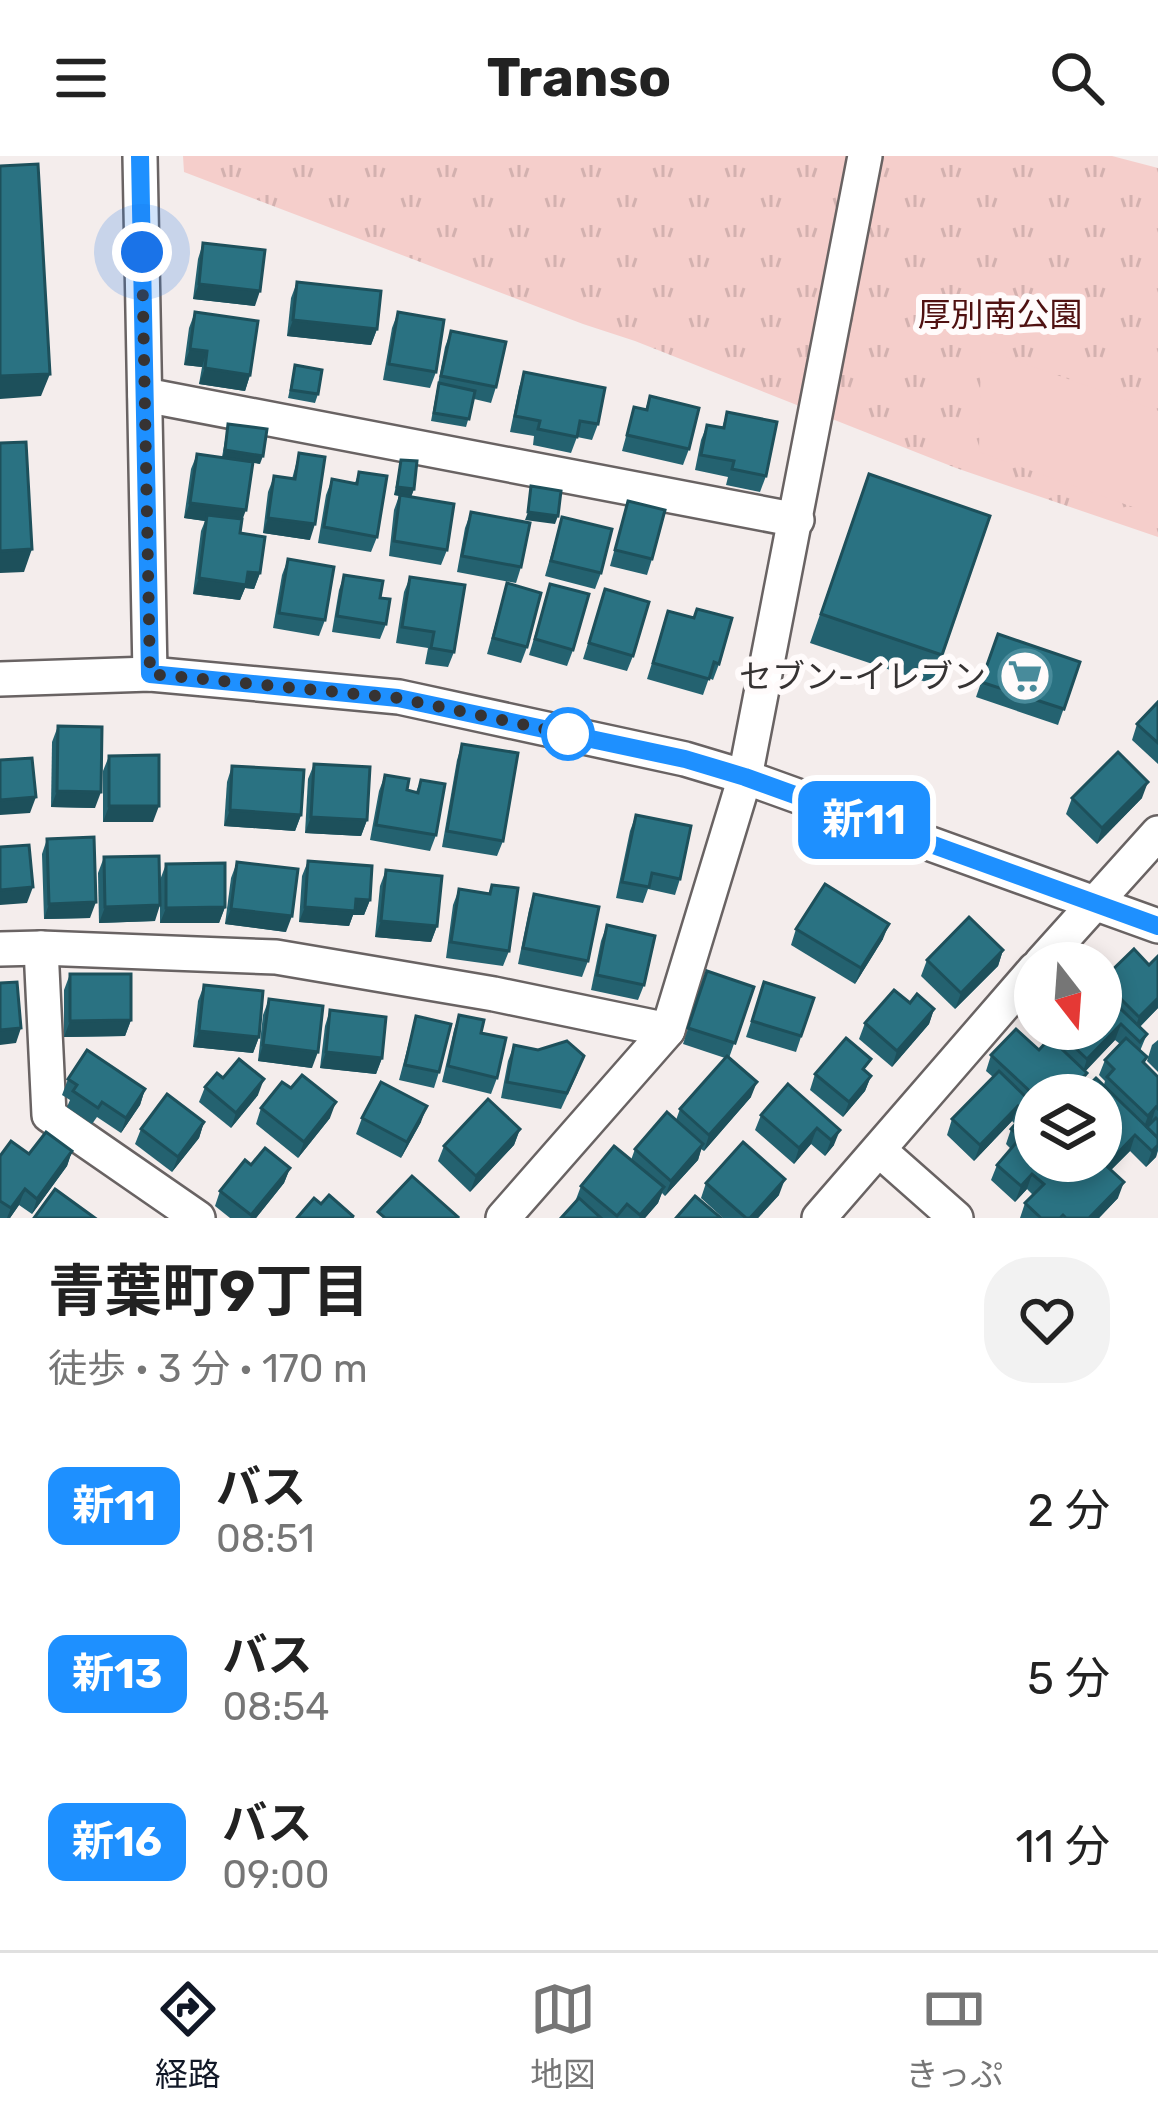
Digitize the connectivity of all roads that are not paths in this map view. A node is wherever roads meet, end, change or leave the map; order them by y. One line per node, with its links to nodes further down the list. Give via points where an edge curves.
1 (140, 156): 3 (street)
2 (865, 156): 4 (street)
3 (146, 395): 4 (street); 5 (street)
4 (797, 520): 7 (street)
5 (150, 674): 6 (street); 7 (street, via 398,698)
6 (0, 680)
7 (745, 777): 9 (street); 15 (street)
8 (1158, 833): 9 (street)
9 (1092, 903): 10 (street); 11 (street)
10 (1158, 926)
11 (1059, 942)
12 (41, 947): 13 (street); 15 (street, via 276,957); 17 (street, via 50,1115)
13 (0, 949)
14 (1014, 994): 16 (street)
15 (668, 1030): 18 (street)
16 (879, 1150): 19 (street); 20 (street)
17 (198, 1218)
18 (503, 1218)
19 (819, 1218)
20 (956, 1218)

